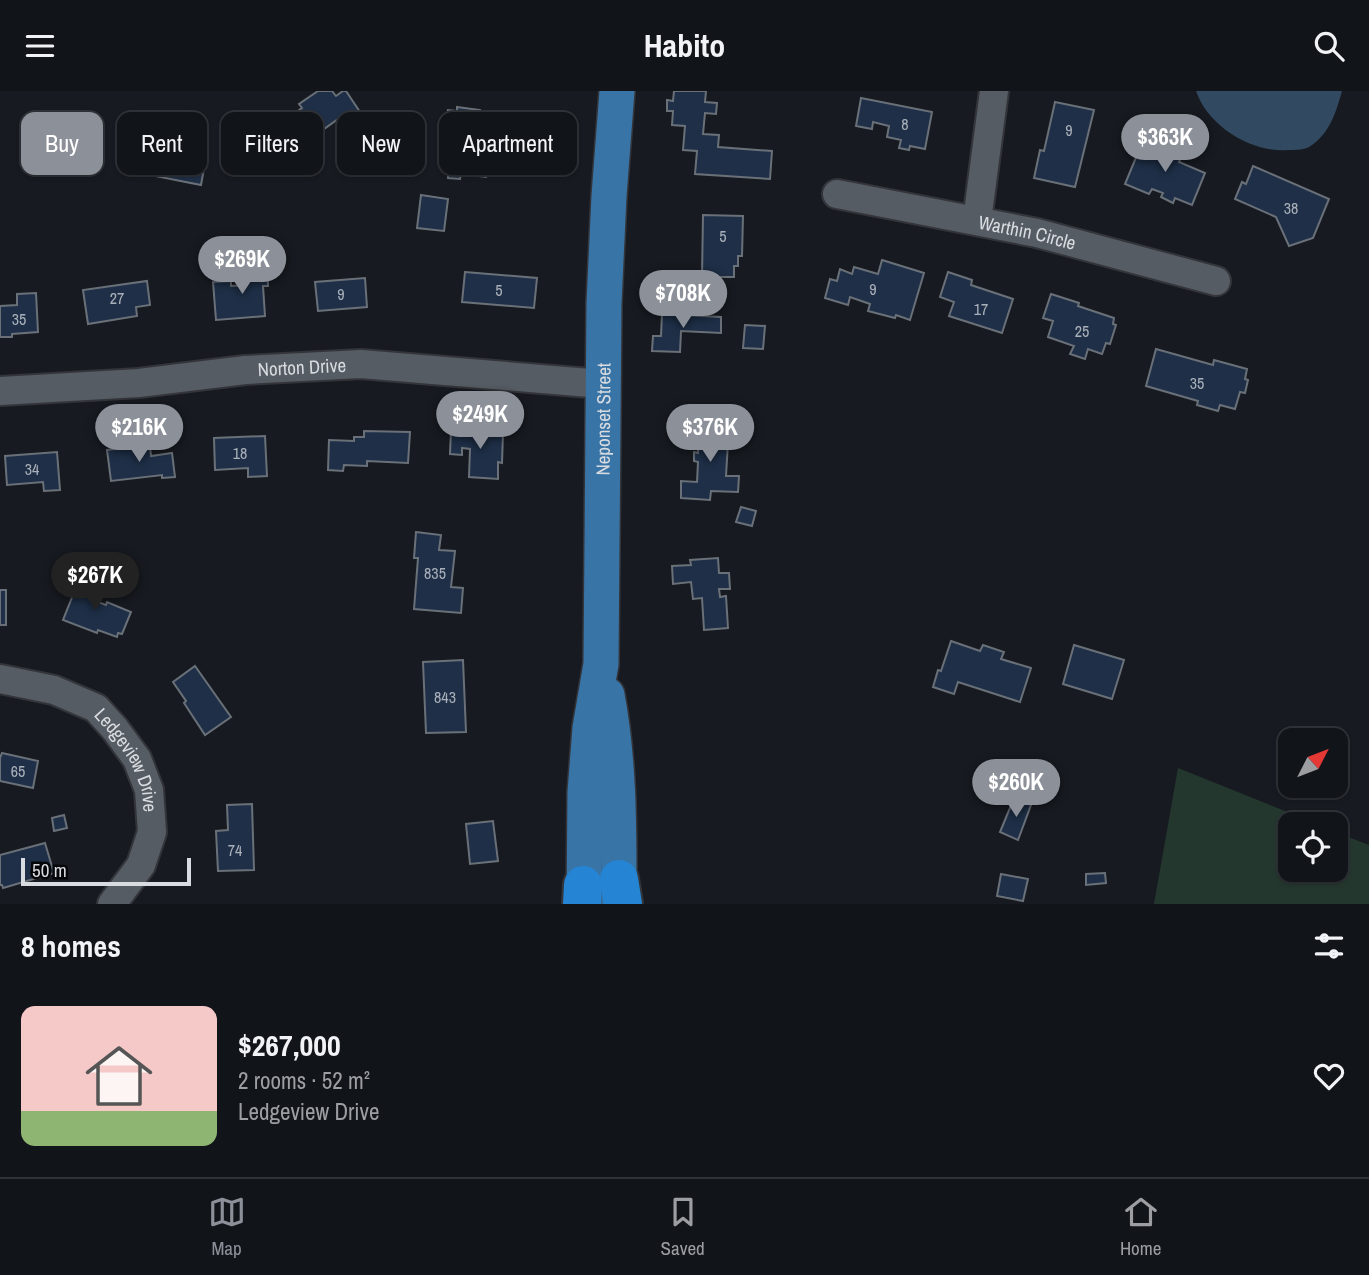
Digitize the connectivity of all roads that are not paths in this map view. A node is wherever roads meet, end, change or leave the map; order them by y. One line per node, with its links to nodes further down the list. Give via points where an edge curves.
1 (617, 91): 6 (main road, Neponset Street, via 606,237)
2 (993, 91): 4 (street)
3 (837, 194): 4 (street, Warthin Circle)
4 (977, 221): 5 (street, Warthin Circle)
5 (1216, 281)
6 (602, 384): 7 (street, Norton Drive, via 361,364); 9 (main road, Neponset Street, via 601,664 586,771)
7 (0, 391)
8 (0, 679): 10 (street, Ledgeview Drive, via 54,690 96,709 137,759 149,790 152,832 141,865)
9 (601, 897)
10 (112, 904)

